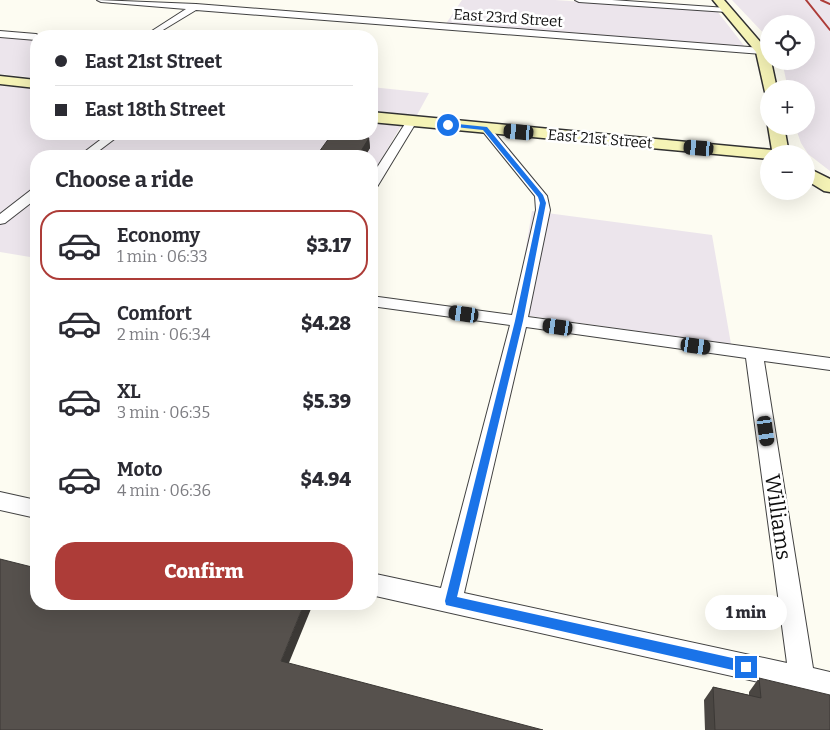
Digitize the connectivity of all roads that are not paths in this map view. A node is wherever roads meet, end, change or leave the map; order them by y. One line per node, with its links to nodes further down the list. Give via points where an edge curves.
1 (101, 0): 5 (street, East 23rd Street)
2 (206, 0): 5 (street)
3 (579, 0): 6 (street)
4 (718, 0): 6 (street)
5 (194, 8): 7 (street); 11 (street, East 23rd Street)
6 (727, 10): 10 (street)
7 (158, 30)
8 (0, 34): 9 (street)
9 (30, 36)
10 (760, 49)
11 (760, 51)
12 (0, 80): 13 (street)
13 (30, 83)
14 (378, 118): 15 (street, East 21st Street)
15 (412, 121): 16 (street, East 21st Street); 20 (street)
16 (485, 128): 19 (street, East 21st Street); 26 (street, via 543,203)
17 (107, 140): 18 (street)
18 (93, 150)
19 (760, 153)
20 (378, 176)
21 (815, 178): 22 (street)
22 (830, 187)
23 (30, 198): 24 (street)
24 (0, 220)
25 (378, 301): 26 (street)
26 (519, 321): 27 (street); 32 (street)
27 (754, 355): 28 (street); 33 (street, Williams)
28 (830, 364)
29 (0, 501): 30 (street)
30 (30, 508)
31 (378, 586): 32 (street)
32 (450, 601): 33 (street)
33 (802, 679): 34 (street)
34 (830, 685)

